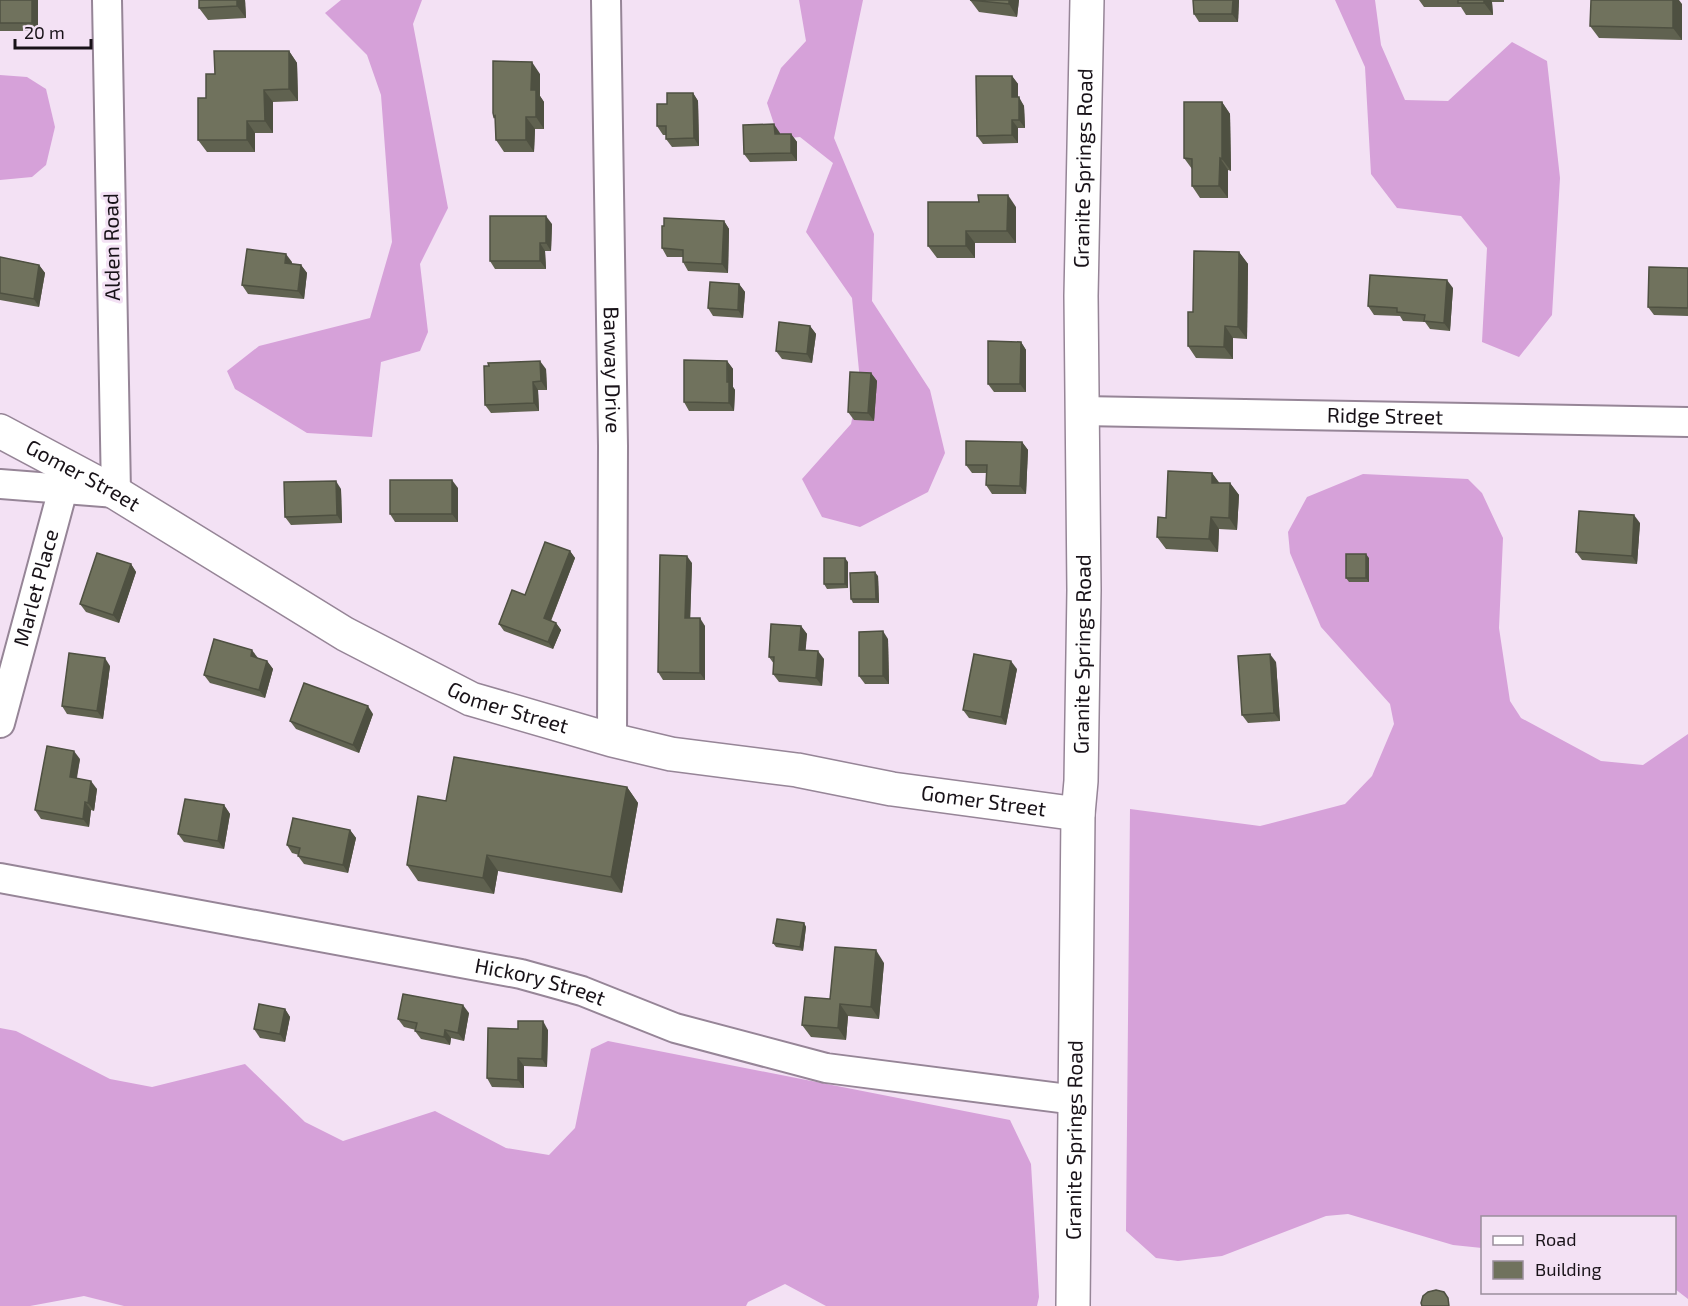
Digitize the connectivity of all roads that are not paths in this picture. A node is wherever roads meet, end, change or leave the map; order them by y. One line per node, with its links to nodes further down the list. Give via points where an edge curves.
1 (107, 0): 9 (street, Alden Road)
2 (606, 0): 11 (street, Barway Drive, via 613,446)
3 (1087, 0): 4 (street, Granite Springs Road)
4 (1082, 411): 5 (street, Ridge Street); 12 (street, Granite Springs Road, via 1084,590)
5 (1688, 422)
6 (0, 431): 9 (street, Gomer Street)
7 (0, 484): 8 (street)
8 (63, 489): 9 (street); 10 (street, Marlet Place)
9 (116, 493): 11 (street, Gomer Street, via 345,634 471,699)
10 (0, 723)
11 (612, 740): 12 (street, Gomer Street, via 671,754)
12 (1078, 814): 14 (street, Granite Springs Road)
13 (0, 878): 14 (street, Hickory Street, via 521,975 582,991 675,1028 826,1068)
14 (1076, 1100): 15 (street, Granite Springs Road)
15 (1073, 1306)

